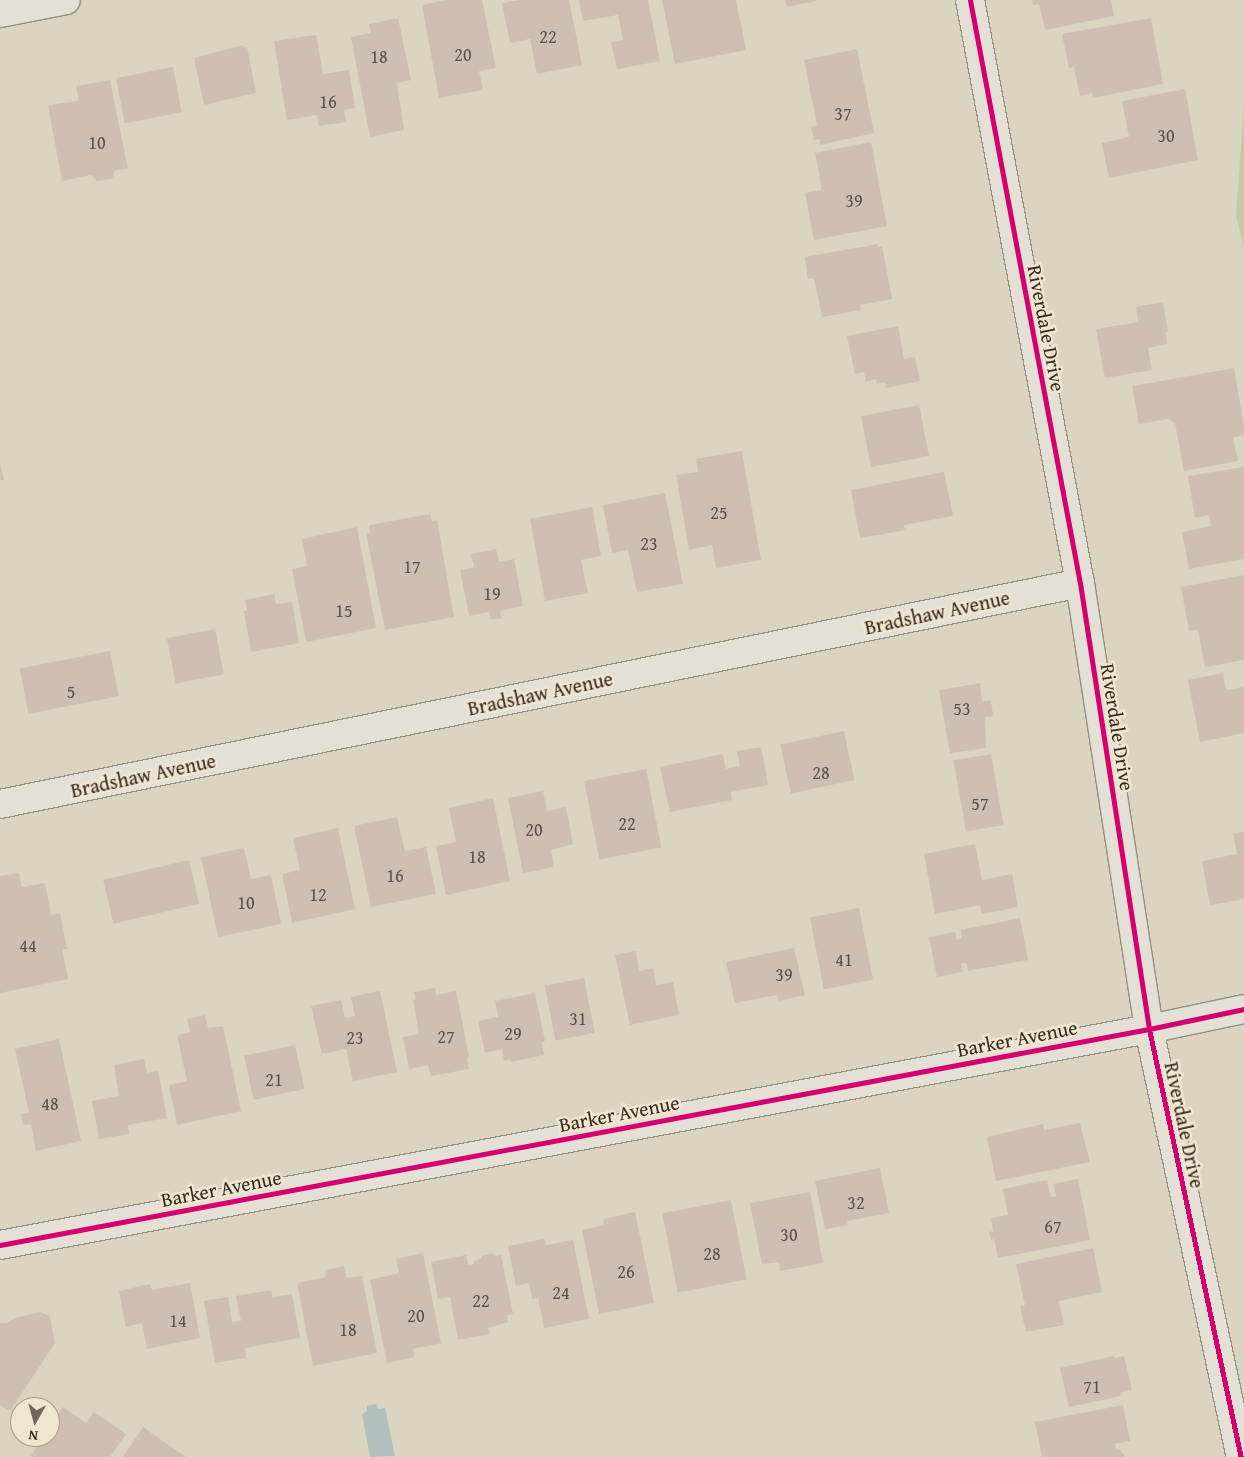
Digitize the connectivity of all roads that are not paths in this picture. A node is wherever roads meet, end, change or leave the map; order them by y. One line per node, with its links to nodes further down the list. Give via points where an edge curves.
1 (66, 0): 3 (street)
2 (970, 0): 4 (street, Riverdale Drive)
3 (0, 13)
4 (1080, 583): 5 (street, Bradshaw Avenue); 7 (street, Riverdale Drive)
5 (0, 804)
6 (1244, 1009): 7 (street, Barker Avenue)
7 (1149, 1029): 8 (street, Barker Avenue); 9 (street, Riverdale Drive)
8 (0, 1245)
9 (1241, 1457)

